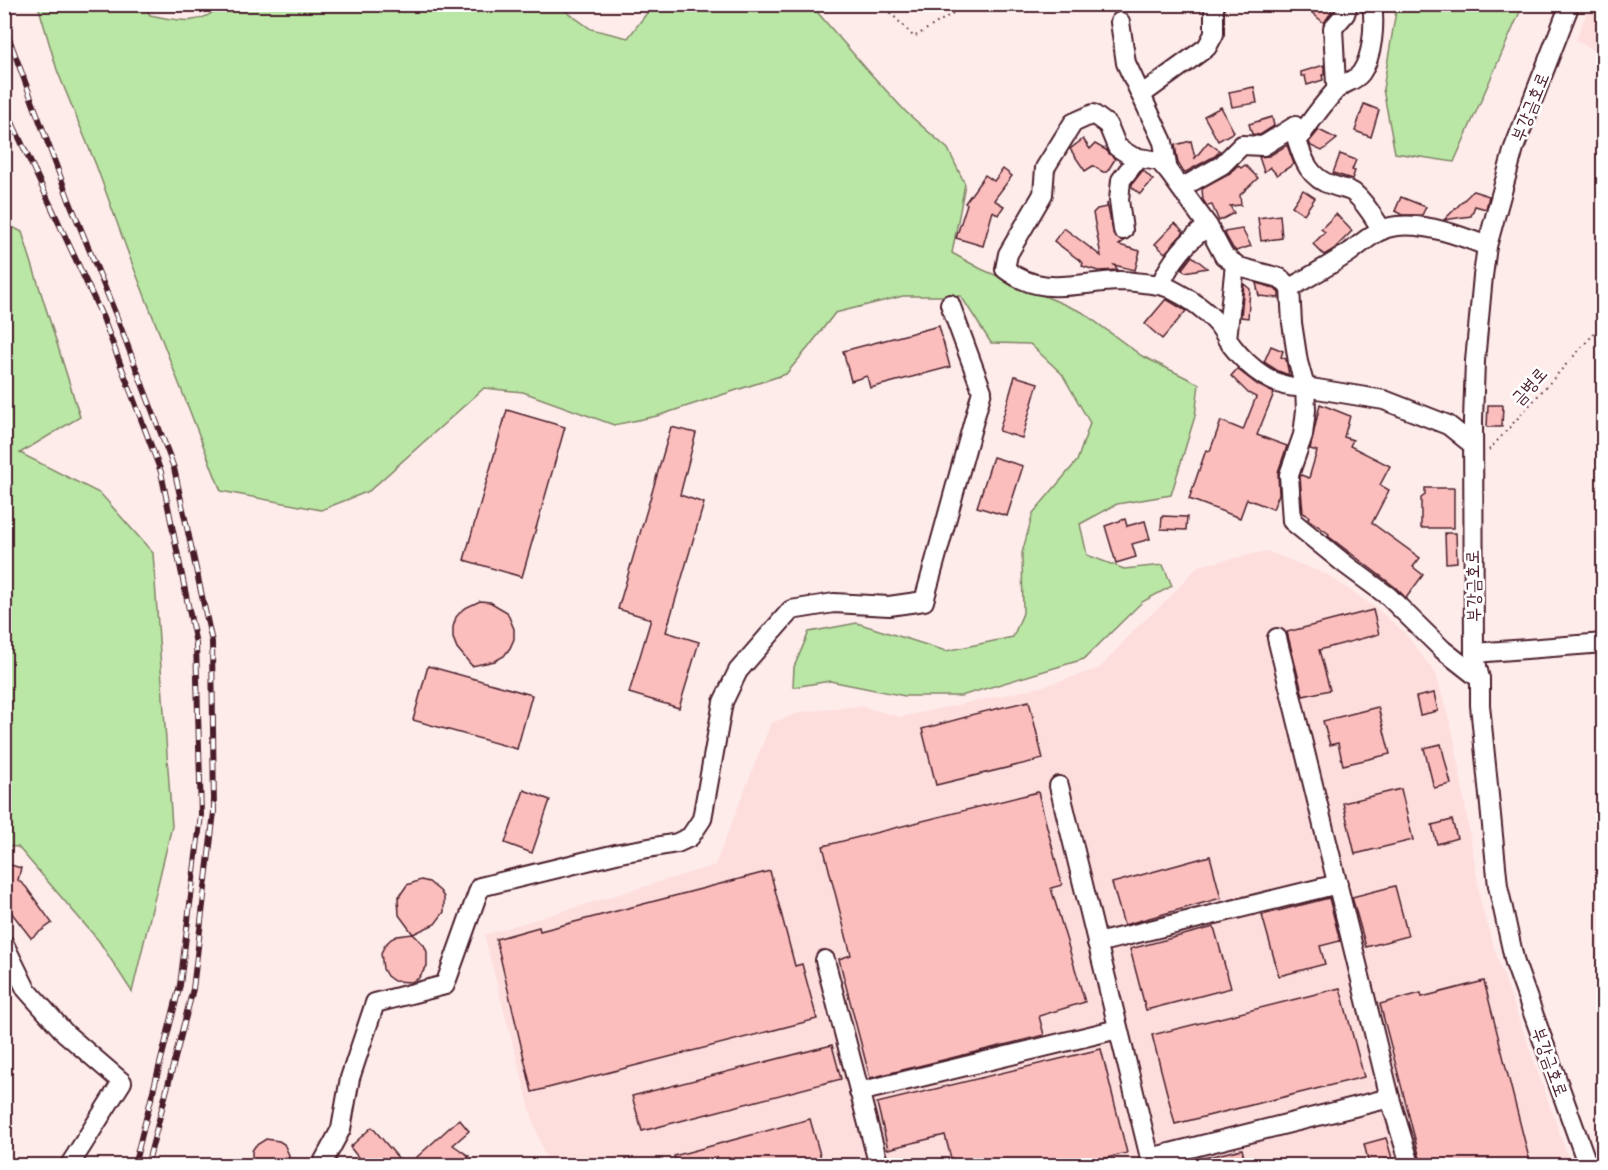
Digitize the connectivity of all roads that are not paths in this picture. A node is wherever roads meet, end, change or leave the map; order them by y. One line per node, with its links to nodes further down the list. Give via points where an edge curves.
1 (1214, 4): 7 (street, via 1214,34 1207,46)
2 (1342, 4): 6 (street, via 1347,8 1345,14 1333,28 1336,84)
3 (1372, 4): 6 (street, via 1375,23 1362,72)
4 (1570, 4): 15 (street, 부강금호로, via 1514,148)
5 (1120, 22): 7 (street, via 1126,63)
6 (1340, 87): 8 (street)
7 (1142, 95): 10 (street, via 1163,142)
8 (1303, 133): 11 (street, via 1295,126 1263,146 1242,145 1222,165); 14 (street, via 1297,140 1303,160 1316,177 1353,192)
9 (1138, 158): 10 (street, via 1159,161); 13 (street, via 1121,180); 17 (street, via 1117,147 1108,125 1093,114 1073,123 1045,168 1043,194 1008,254 1005,269 1013,276 1044,286 1120,281)
10 (1168, 171): 11 (street)
11 (1181, 188): 12 (street)
12 (1208, 226): 16 (street, via 1224,256); 17 (street, via 1166,271)
13 (1123, 230)
14 (1382, 230): 15 (street, via 1397,226 1425,228); 18 (street)
15 (1487, 246): 22 (street, 부강금호로, via 1475,361)
16 (1235, 264): 18 (street, via 1280,278); 20 (street)
17 (1161, 284): 20 (street, via 1188,297 1217,323)
18 (1290, 288): 21 (street, via 1292,323)
19 (950, 304): 38 (street, via 982,391 924,601 889,606 834,603 791,610 738,671 723,702 702,819 690,837 480,887 445,985 375,1003 350,1078 341,1129)
20 (1227, 339): 21 (street, via 1249,366 1270,379 1294,388)
21 (1305, 387): 22 (street, via 1384,400 1448,425); 26 (street, via 1303,435 1289,475 1292,521 1388,596 1443,650)
22 (1473, 445): 25 (street, 부강금호로)
23 (1277, 638): 28 (street)
24 (1604, 643): 25 (street)
25 (1474, 652): 26 (street, 부강금호로)
26 (1480, 679): 40 (street, 부강금호로, via 1498,886 1515,963)
27 (1059, 786): 29 (street)
28 (1338, 884): 29 (street); 34 (street)
29 (1097, 943): 32 (street)
30 (4, 944): 37 (street, via 26,989 64,1033 122,1082)
31 (825, 960): 33 (street)
32 (1118, 1029): 33 (street); 36 (street)
33 (860, 1092): 39 (street)
34 (1390, 1098): 35 (street); 36 (street)
35 (1409, 1161)
36 (1151, 1162)
37 (69, 1166)
38 (321, 1166)
39 (879, 1166)
40 (1587, 1166)

